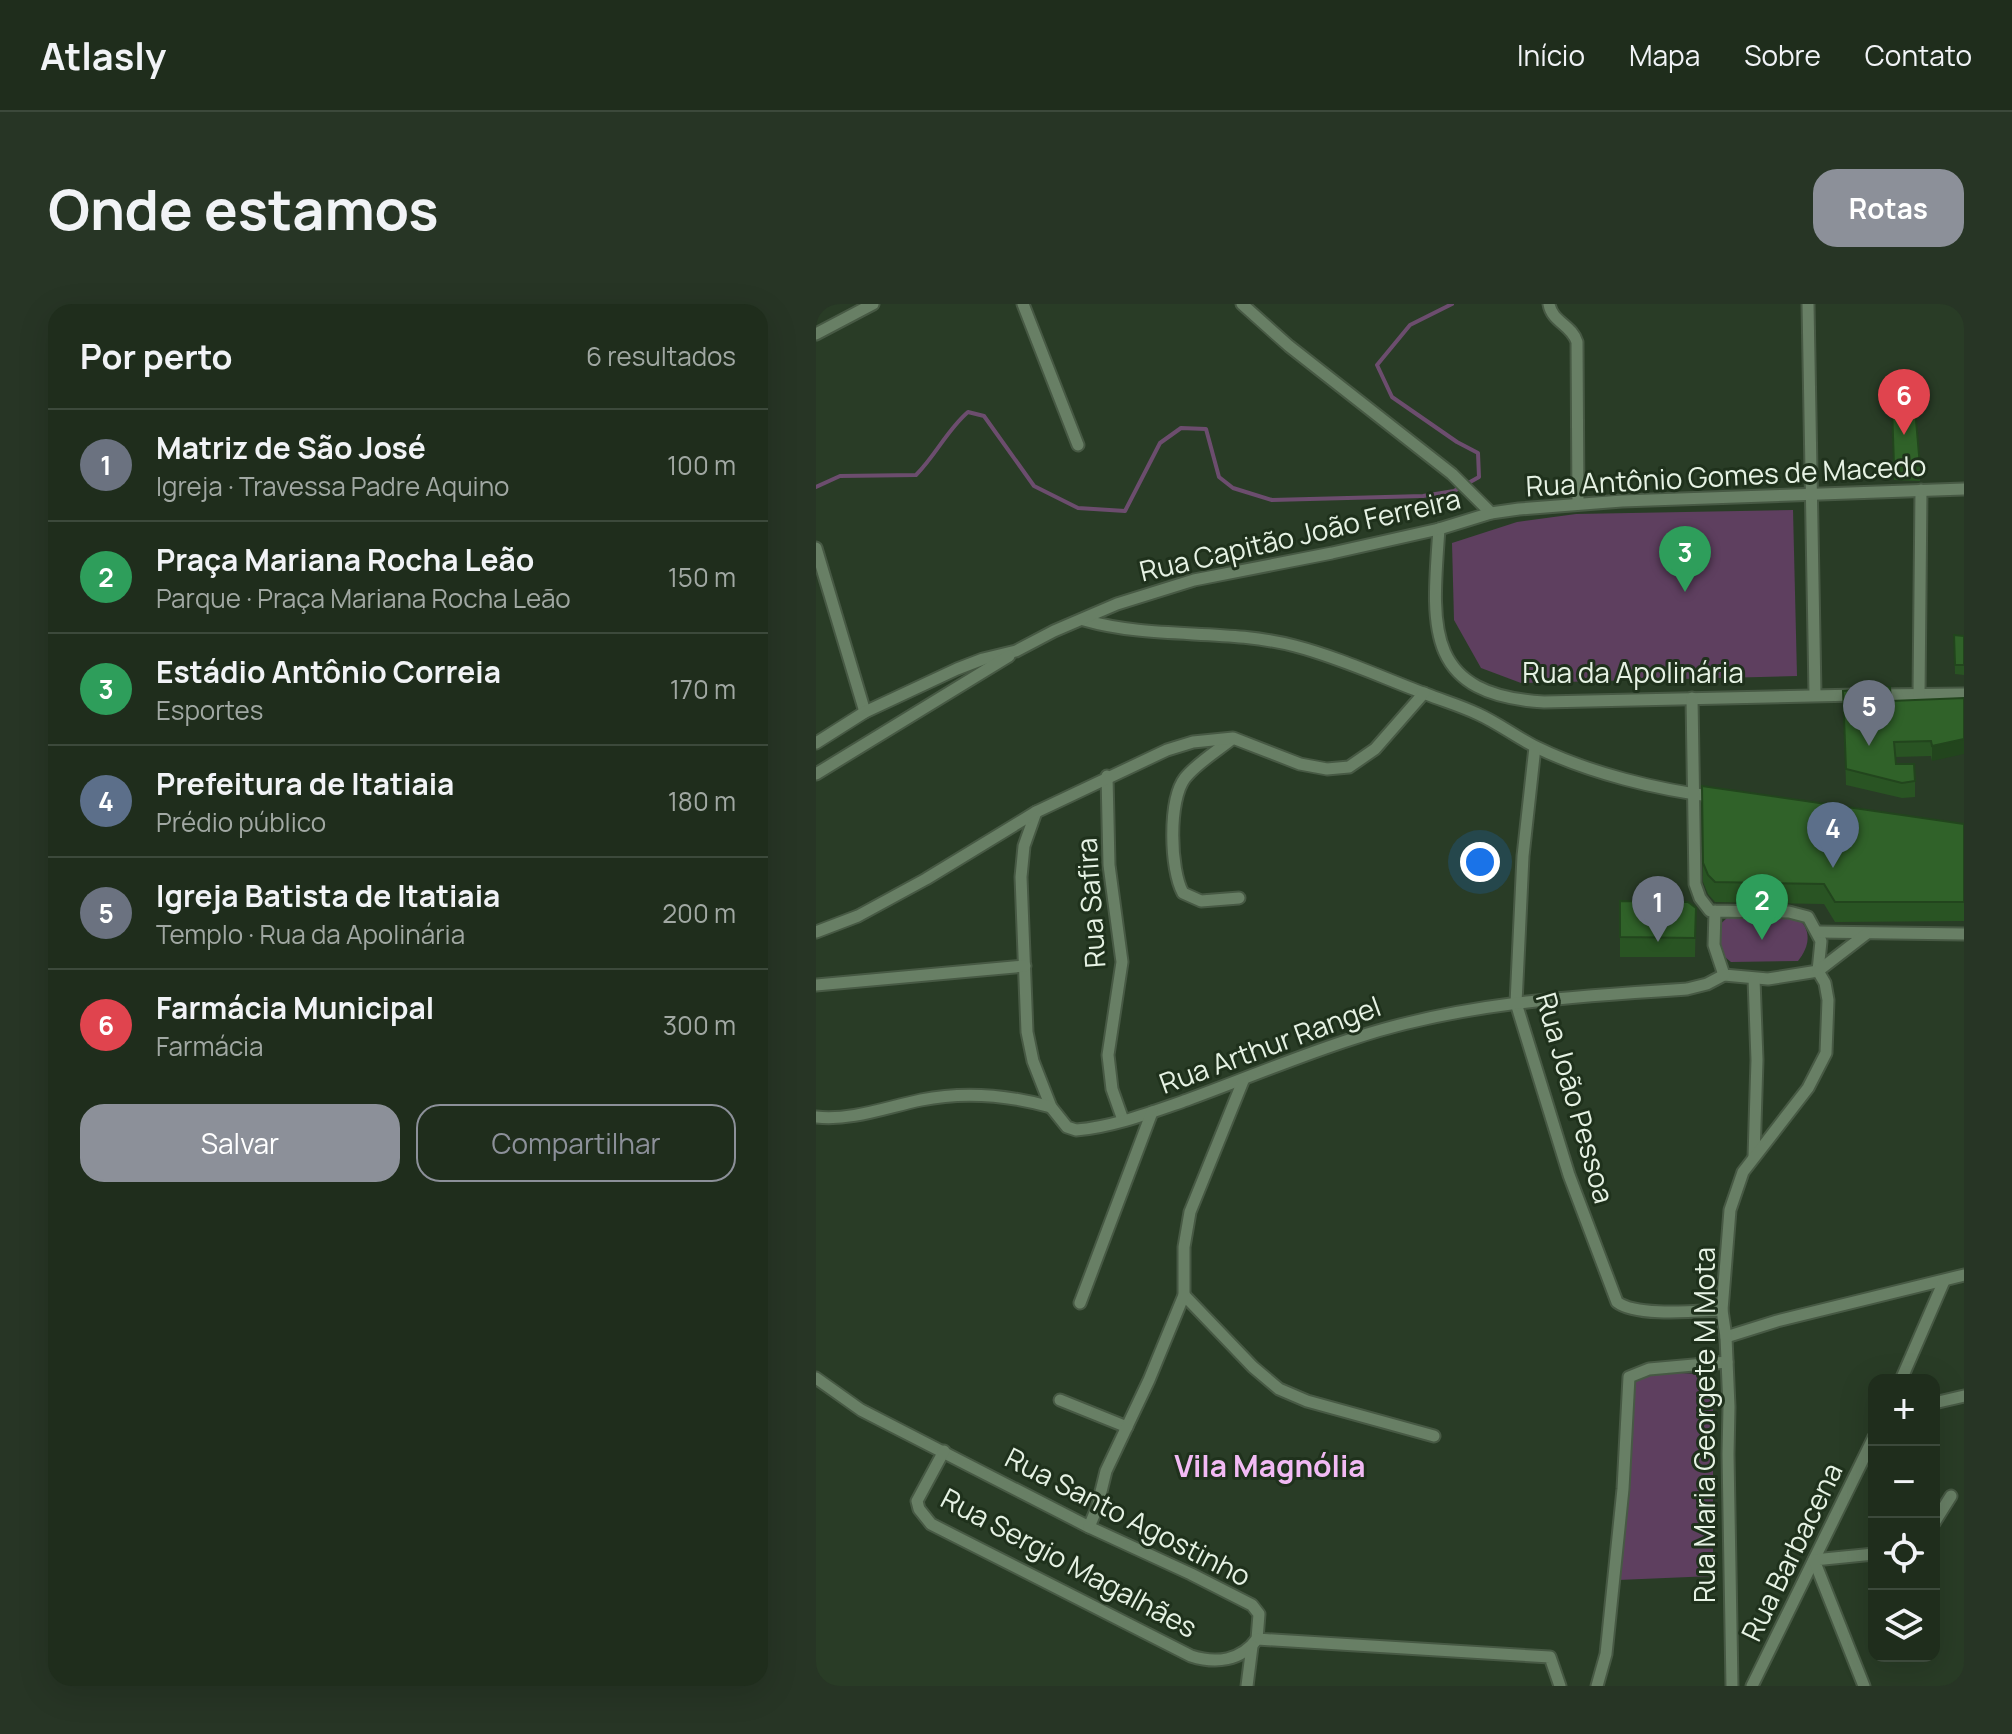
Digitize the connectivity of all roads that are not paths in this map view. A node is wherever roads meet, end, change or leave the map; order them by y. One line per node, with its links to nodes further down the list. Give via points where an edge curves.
1 (873, 304): 6 (street)
2 (1023, 304): 7 (street)
3 (1242, 304): 12 (street, via 1452,474)
4 (1549, 304): 11 (street, via 1577,342)
5 (1808, 304): 10 (street)
6 (816, 334)
7 (1078, 445)
8 (1964, 489): 9 (street, Rua Antônio Gomes de Macedo)
9 (1921, 490): 10 (street, Rua Antônio Gomes de Macedo); 20 (street)
10 (1810, 494): 11 (street, Rua Antônio Gomes de Macedo); 18 (street)
11 (1578, 504): 12 (street, Rua Antônio Gomes de Macedo)
12 (1491, 513): 13 (street, Rua Capitão João Ferreira)
13 (1439, 529): 15 (street, Rua Capitão João Ferreira, via 1194,580); 21 (street, Rua da Apolinária, via 1436,630 1444,654 1474,685 1529,701)
14 (816, 548): 22 (street)
15 (1084, 620): 16 (street, Rua Capitão João Ferreira); 17 (street, via 1149,633 1284,644)
16 (1016, 651): 22 (street, Rua Capitão João Ferreira, via 957,669); 26 (street)
17 (1424, 693): 23 (street, via 1375,749 1349,767 1300,764); 25 (street, via 1477,713)
18 (1815, 694): 20 (street, Rua da Apolinária); 21 (street, Rua da Apolinária)
19 (1964, 694): 20 (street, Rua da Apolinária)
20 (1919, 695)
21 (1692, 698): 28 (street)
22 (865, 712): 24 (street, Rua Capitão João Ferreira)
23 (1233, 738): 27 (street, via 1193,742); 31 (street, via 1179,787 1174,838 1183,893 1210,902)
24 (816, 743)
25 (1535, 747): 28 (street, via 1634,781); 42 (street, Rua João Pessoa)
26 (816, 774)
27 (1107, 776): 30 (street); 47 (street, Rua Safira, via 1109,865 1122,962 1108,1055)
28 (1694, 794): 29 (street); 32 (street, via 1695,884 1707,908)
29 (1725, 798)
30 (1036, 812): 33 (street, via 915,885); 37 (street, via 1024,846 1021,877)
31 (1239, 898)
32 (1715, 911): 34 (street, via 1797,913 1808,917); 39 (street, via 1714,945)
33 (816, 932)
34 (1818, 932): 35 (street); 38 (street)
35 (1866, 934): 36 (street); 38 (street)
36 (1964, 934)
37 (1025, 966): 41 (street); 44 (street, via 1027,1032)
38 (1818, 971): 40 (street); 48 (street, via 1828,1000 1826,1053 1808,1088)
39 (1724, 975): 40 (street); 42 (street, Rua Arthur Rangel, via 1687,989)
40 (1754, 979): 48 (street, Rua Maria Georgete M Mota)
41 (816, 985)
42 (1516, 1003): 43 (street, Rua Arthur Rangel, via 1396,1025); 53 (street, Rua João Pessoa, via 1569,1175 1617,1302 1655,1310)
43 (1243, 1081): 45 (street, Rua Arthur Rangel); 51 (street, via 1190,1212)
44 (1051, 1107): 46 (street, via 999,1096 947,1096); 47 (street, Rua Arthur Rangel, via 1076,1130)
45 (1152, 1112): 47 (street, Rua Arthur Rangel); 52 (street)
46 (816, 1117)
47 (1123, 1120)
48 (1754, 1158): 53 (street, Rua Maria Georgete M Mota, via 1743,1172 1730,1210)
49 (1964, 1275): 50 (street)
50 (1944, 1281): 54 (street); 56 (street)
51 (1184, 1295): 61 (street); 62 (street, via 1279,1389)
52 (1080, 1303)
53 (1722, 1310): 54 (street, Rua Maria Georgete M Mota)
54 (1726, 1337): 55 (street, Rua Maria Georgete M Mota)
55 (1727, 1362): 73 (street, via 1649,1369 1629,1377 1606,1654); 74 (street, Rua Maria Georgete M Mota)
56 (1904, 1374)
57 (816, 1378): 64 (street, Rua Santo Agostinho, via 861,1410)
58 (1964, 1396): 60 (street)
59 (1060, 1400): 61 (street)
60 (1940, 1402)
61 (1127, 1427): 67 (street, via 1106,1471)
62 (1434, 1436)
63 (1870, 1446): 69 (street, Rua Barbacena)
64 (944, 1451): 67 (street, Rua Santo Agostinho); 70 (street, Rua Sergio Magalhães, via 918,1494 919,1509 931,1524 1191,1656 1225,1660)
65 (1951, 1496): 66 (street)
66 (1937, 1518)
67 (1089, 1527): 70 (street, Rua Santo Agostinho, via 1252,1605 1259,1614)
68 (1868, 1555): 69 (street)
69 (1814, 1560): 75 (street, Rua Barbacena); 76 (street)
70 (1255, 1642): 71 (street); 72 (street, via 1550,1657)
71 (1247, 1686)
72 (1560, 1686)
73 (1597, 1686)
74 (1732, 1686)
75 (1752, 1686)
76 (1864, 1686)

